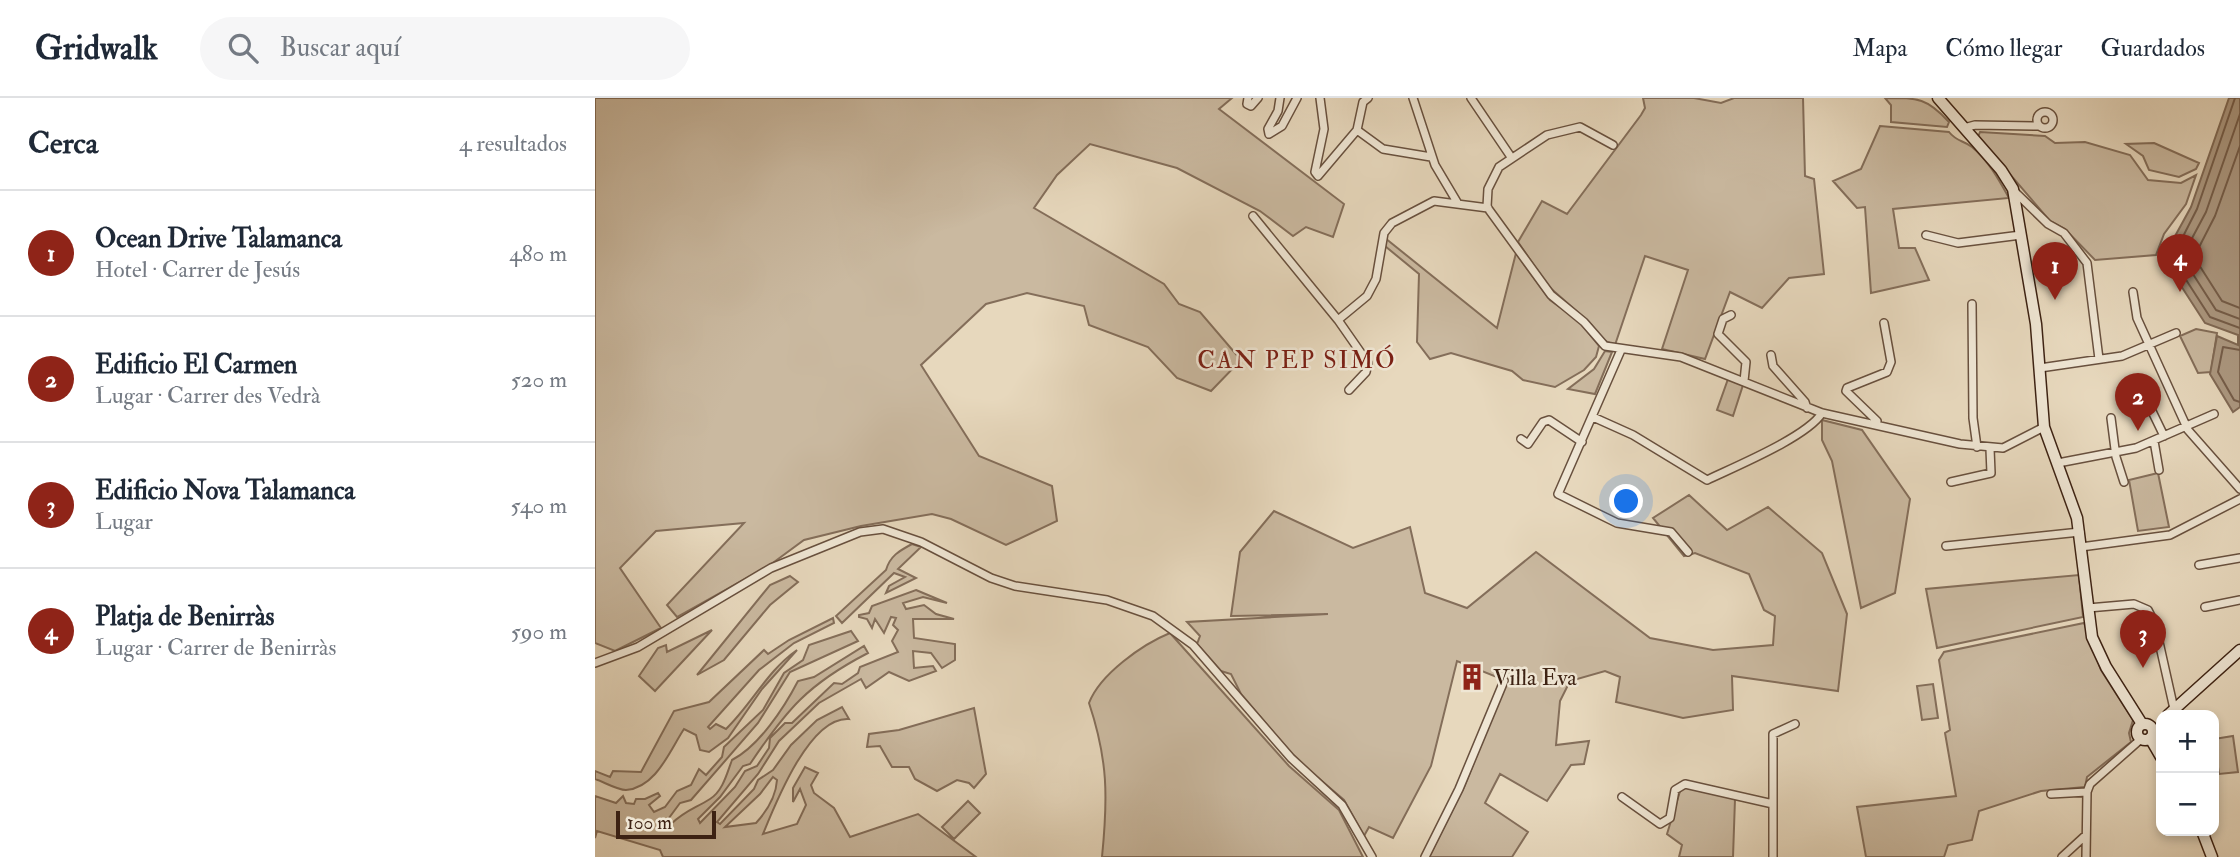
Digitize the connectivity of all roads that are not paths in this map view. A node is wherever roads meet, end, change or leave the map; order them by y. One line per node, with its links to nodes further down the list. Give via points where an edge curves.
1 (1248, 98): 2 (street, via 1251,106)
2 (1258, 98)
3 (1280, 98): 4 (street, via 1269,134 1282,126)
4 (1297, 98)
5 (1320, 98): 12 (street, via 1324,129 1315,175)
6 (1368, 98): 12 (street)
7 (1413, 98): 14 (street)
8 (1471, 98): 15 (street)
9 (1938, 98): 11 (street)
10 (2039, 126): 11 (street)
11 (1964, 128): 16 (street)
12 (1357, 130): 14 (street, via 1383,149)
13 (1613, 145): 15 (street, via 1574,127 1547,135)
14 (1431, 157): 17 (street)
15 (1511, 157): 18 (street, via 1491,178)
16 (2013, 190): 21 (street); 31 (street, via 2064,233 2087,262)
17 (1457, 202): 18 (street); 25 (street, via 1434,201 1392,223 1384,233 1376,279 1367,296)
18 (1488, 208): 29 (street, via 1552,295 1605,346)
19 (1254, 216): 25 (street)
20 (1926, 234): 21 (street, via 1958,243)
21 (2021, 235): 32 (street)
22 (2133, 292): 28 (street, via 2137,318)
23 (1972, 304): 48 (street)
24 (1731, 315): 33 (street, via 1723,319 1718,334 1746,362)
25 (1338, 320): 34 (street, via 1369,363)
26 (1884, 323): 41 (street, via 1891,362 1887,372 1846,391)
27 (2176, 332): 28 (street)
28 (2149, 344): 31 (street, via 2122,356); 42 (street)
29 (1621, 350): 33 (street, via 1681,357); 39 (street)
30 (1770, 355): 36 (street, via 1773,366)
31 (2099, 359): 32 (street)
32 (2040, 368): 43 (street)
33 (1744, 381): 36 (street)
34 (1349, 390)
35 (2149, 405): 44 (street)
36 (1807, 408): 37 (street)
37 (1822, 413): 39 (street, via 1786,441 1707,480 1633,435); 41 (street)
38 (2214, 414): 42 (street)
39 (1593, 417): 47 (street)
40 (2111, 418): 50 (street)
41 (1876, 424): 48 (street)
42 (2187, 426): 44 (street); 55 (street)
43 (2044, 427): 49 (street, via 2011,446); 51 (street)
44 (2164, 436): 46 (street)
45 (1521, 439): 47 (street, via 1528,444 1549,420)
46 (2154, 441): 50 (street); 52 (street)
47 (1582, 442): 60 (street, via 1558,494 1625,525 1671,532)
48 (1977, 447): 49 (street)
49 (1990, 449): 53 (street, via 1991,472)
50 (2115, 453): 51 (street); 54 (street)
51 (2058, 463): 57 (street)
52 (2159, 470)
53 (1951, 482)
54 (2124, 482)
55 (2240, 489)
56 (2240, 499): 59 (street, via 2170,535)
57 (2080, 532): 58 (street); 59 (street)
58 (1946, 547)
59 (2081, 547): 65 (street)
60 (1688, 552)
61 (2240, 558): 62 (street)
62 (2199, 565)
63 (2240, 600): 64 (street)
64 (2205, 607)
65 (2088, 608): 69 (street, via 2134,604 2148,610 2155,624); 72 (street, via 2097,651)
66 (2240, 650): 70 (street)
67 (595, 663): 79 (street, via 638,647 771,568 860,531 883,529 1015,586 1107,600 1153,616 1193,645 1291,758 1342,805)
68 (1504, 681): 80 (street)
69 (2171, 710)
70 (2173, 710)
71 (1795, 724): 76 (street, via 1773,734)
72 (2149, 730): 73 (street, via 2102,770)
73 (2087, 792): 74 (street); 77 (street)
74 (2051, 794)
75 (1622, 797): 76 (street, via 1660,824 1670,818 1675,790 1685,784)
76 (1773, 804): 81 (street)
77 (2086, 835): 82 (street); 83 (street)
78 (2204, 836): 84 (street)
79 (1372, 857)
80 (1425, 857)
81 (1773, 857)
82 (2062, 857)
83 (2086, 857)
84 (2212, 857)

